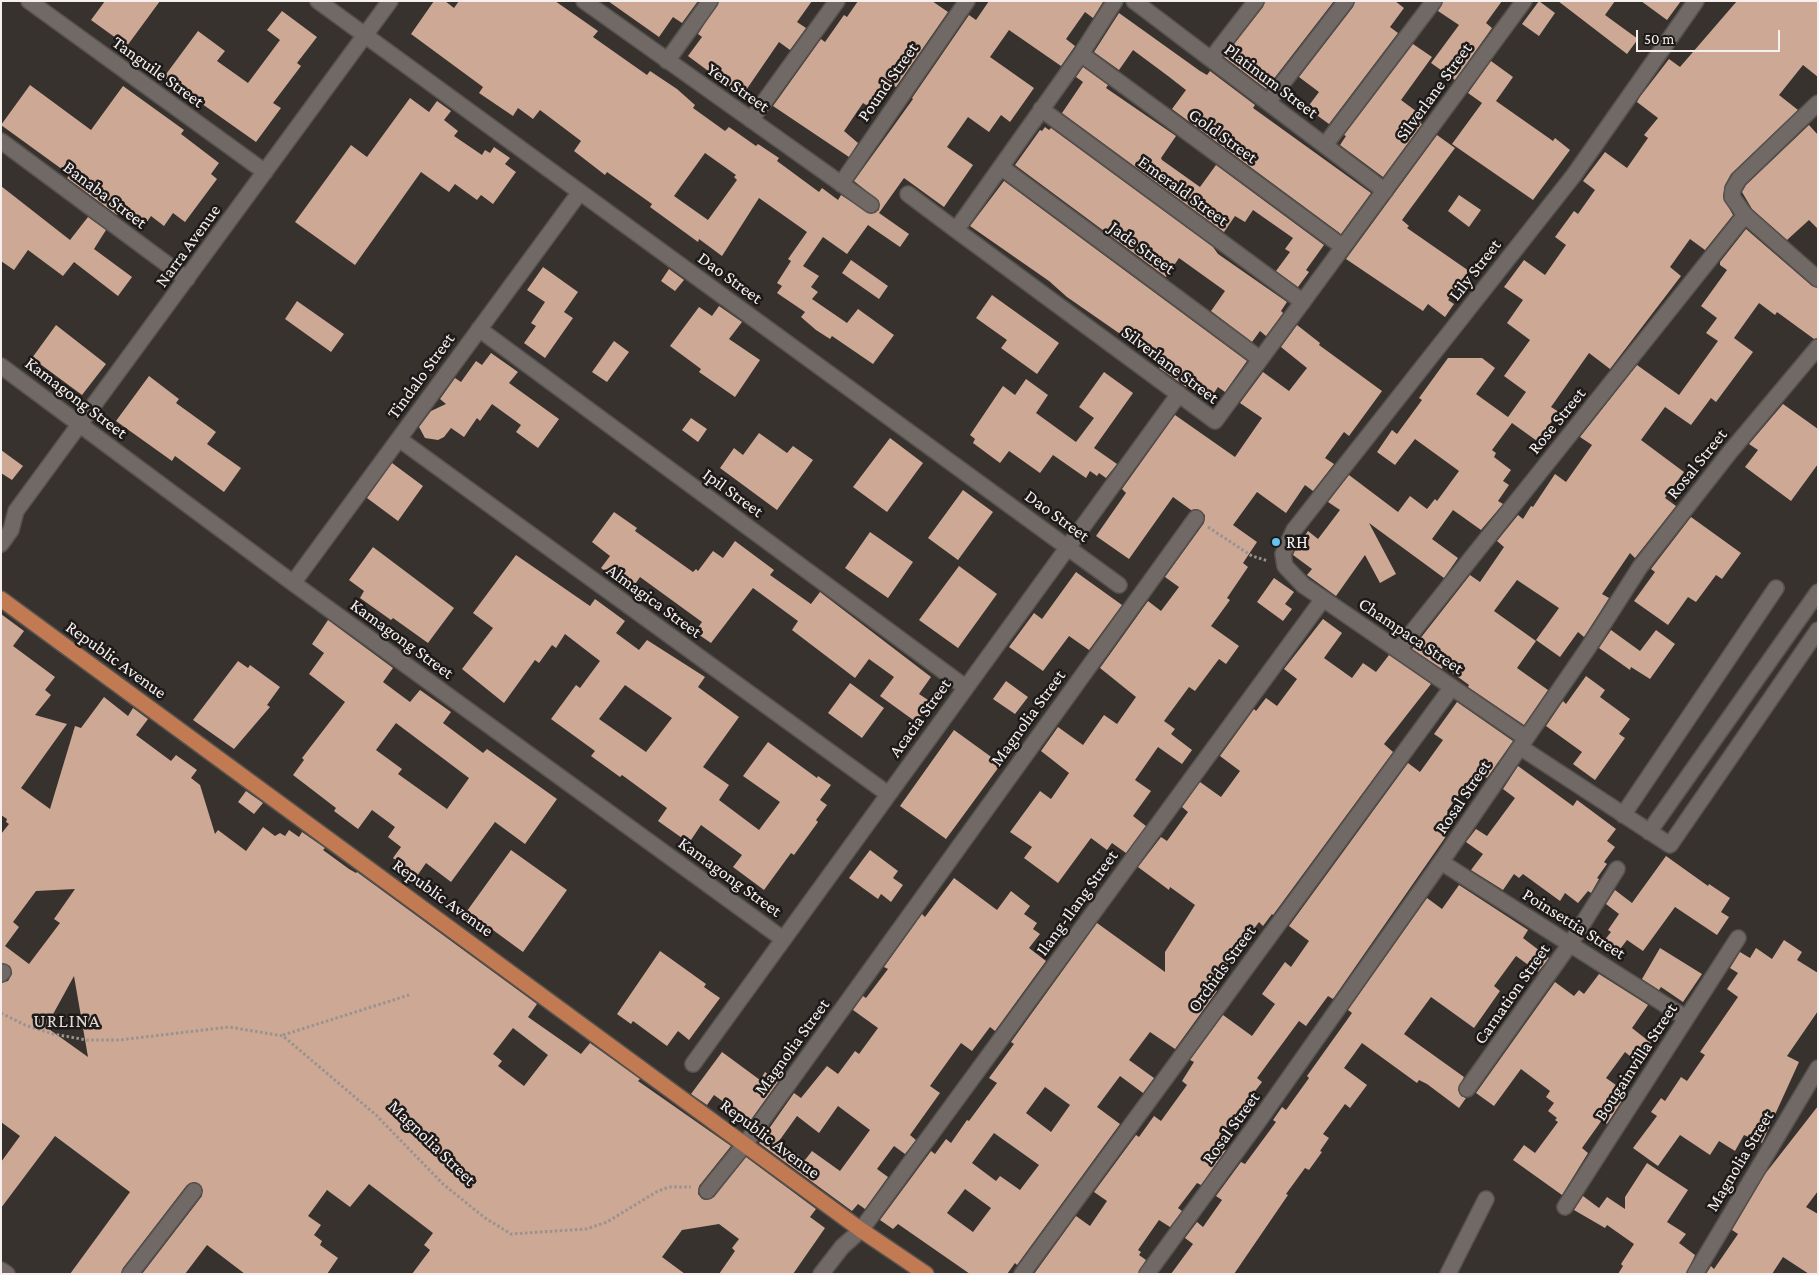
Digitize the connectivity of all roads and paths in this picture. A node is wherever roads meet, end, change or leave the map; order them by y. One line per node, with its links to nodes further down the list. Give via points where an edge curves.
1 (30, 1): 26 (street, Tanguile Street)
2 (318, 1): 15 (street, Dao Street)
3 (390, 1): 15 (street, Narra Avenue)
4 (584, 1): 17 (street, Yen Street)
5 (710, 1): 17 (street)
6 (838, 1): 22 (street)
7 (967, 1): 27 (street, Pound Street)
8 (1115, 1): 16 (street)
9 (1134, 1): 18 (street, Platinum Street)
10 (1256, 1): 18 (street)
11 (1346, 1): 19 (street)
12 (1434, 1): 24 (street)
13 (1524, 1): 28 (street, Silverlane Street)
14 (1696, 1): 50 (street, Lily Street, via 1574,175 1294,530 1286,544)
15 (365, 35): 26 (street, Narra Avenue); 29 (street, Dao Street)
16 (1081, 54): 21 (street); 34 (street, Gold Street)
17 (667, 60): 22 (street, Yen Street)
18 (1211, 60): 19 (street, Platinum Street)
19 (1268, 102): 24 (street, Platinum Street)
20 (1818, 103): 32 (street, via 1739,179 1732,197)
21 (1041, 109): 25 (street); 37 (street, Emerald Street)
22 (751, 120): 27 (street, Yen Street)
23 (1, 141): 35 (street, Banaba Street)
24 (1325, 145): 28 (street, Platinum Street)
25 (1001, 167): 33 (street); 40 (street, Jade Street)
26 (265, 172): 35 (street, Narra Avenue)
27 (841, 184): 31 (street, Yen Street)
28 (1385, 190): 34 (street, Silverlane Street)
29 (580, 192): 38 (street, Tindalo Street); 49 (street, Dao Street)
30 (908, 194): 33 (street)
31 (871, 205)
32 (1745, 215): 36 (street); 60 (street, Rose Street)
33 (956, 230): 42 (street, Silverlane Street)
34 (1343, 247): 37 (street, Silverlane Street)
35 (187, 279): 43 (street, Narra Avenue)
36 (1818, 279)
37 (1303, 302): 40 (street, Silverlane Street)
38 (479, 329): 44 (street, Tindalo Street); 62 (street, Ipil Street)
39 (1818, 346): 63 (street, Rosal Street, via 1640,567)
40 (1260, 359): 42 (street, Silverlane Street, via 1215,421)
41 (1, 366): 43 (street, Kamagong Street)
42 (1179, 394): 49 (street, Acacia Street)
43 (80, 424): 45 (street, Narra Avenue); 51 (street, Kamagong Street)
44 (399, 439): 51 (street, Tindalo Street); 64 (street, Almagica Street)
45 (16, 511): 47 (street, Narra Avenue); 48 (street, Narra Avenue, via 12,530)
46 (1196, 518): 50 (path, via 1252,556 1269,561); 79 (street, Magnolia Street)
47 (1, 520)
48 (1, 544)
49 (1068, 547): 52 (street, Dao Street); 62 (street, Acacia Street)
50 (1283, 559): 56 (street, Champaca Street, via 1290,572)
51 (293, 583): 70 (street, Kamagong Street)
52 (1119, 585)
53 (1776, 588): 65 (street)
54 (1818, 592): 58 (street)
55 (1, 599): 79 (main road, Republic Avenue)
56 (1323, 599): 60 (street, Champaca Street); 84 (street, Ilang-Ilang Street)
57 (1818, 630): 59 (street)
58 (1790, 631): 59 (street); 66 (street)
59 (1808, 644): 66 (street, Champaca Street, via 1670,845)
60 (1398, 650): 61 (street, Champaca Street)
61 (1452, 687): 63 (street, Champaca Street); 90 (street, Orchids Street)
62 (965, 688): 64 (street, Acacia Street)
63 (1523, 743): 65 (street, Champaca Street); 67 (street, Rosal Street)
64 (888, 794): 70 (street, Acacia Street)
65 (1623, 815): 66 (street, Champaca Street)
66 (1649, 832)
67 (1441, 862): 71 (street, Poinsettia Street); 91 (street, Rosal Street)
68 (1618, 869): 71 (street, Carnation Street)
69 (1738, 938): 74 (street, Bougainvilla Street)
70 (783, 939): 76 (street, Acacia Street)
71 (1570, 944): 74 (street, Poinsettia Street); 78 (street, Carnation Street)
72 (409, 995): 75 (path)
73 (1, 1013): 75 (path, via 53,1034 86,1040 119,1040 230,1027)
74 (1686, 1018): 83 (street, Bougainvilla Street)
75 (283, 1036): 81 (path, Magnolia Street, via 376,1115 443,1184 485,1218 511,1234 586,1229 607,1222 669,1187)
76 (693, 1064)
77 (1818, 1068): 93 (street, Magnolia Street)
78 (1468, 1089)
79 (745, 1144): 81 (street, Magnolia Street); 84 (main road, Republic Avenue)
80 (194, 1191): 87 (street)
81 (707, 1191)
82 (1486, 1199): 92 (street)
83 (1565, 1207)
84 (862, 1230): 88 (street, Ilang-Ilang Street, via 842,1247); 89 (main road, Republic Avenue)
85 (1, 1270): 86 (street)
86 (7, 1274)
87 (130, 1274)
88 (821, 1274)
89 (926, 1274)
90 (1022, 1274)
91 (1147, 1274)
92 (1448, 1274)
93 (1695, 1274)

